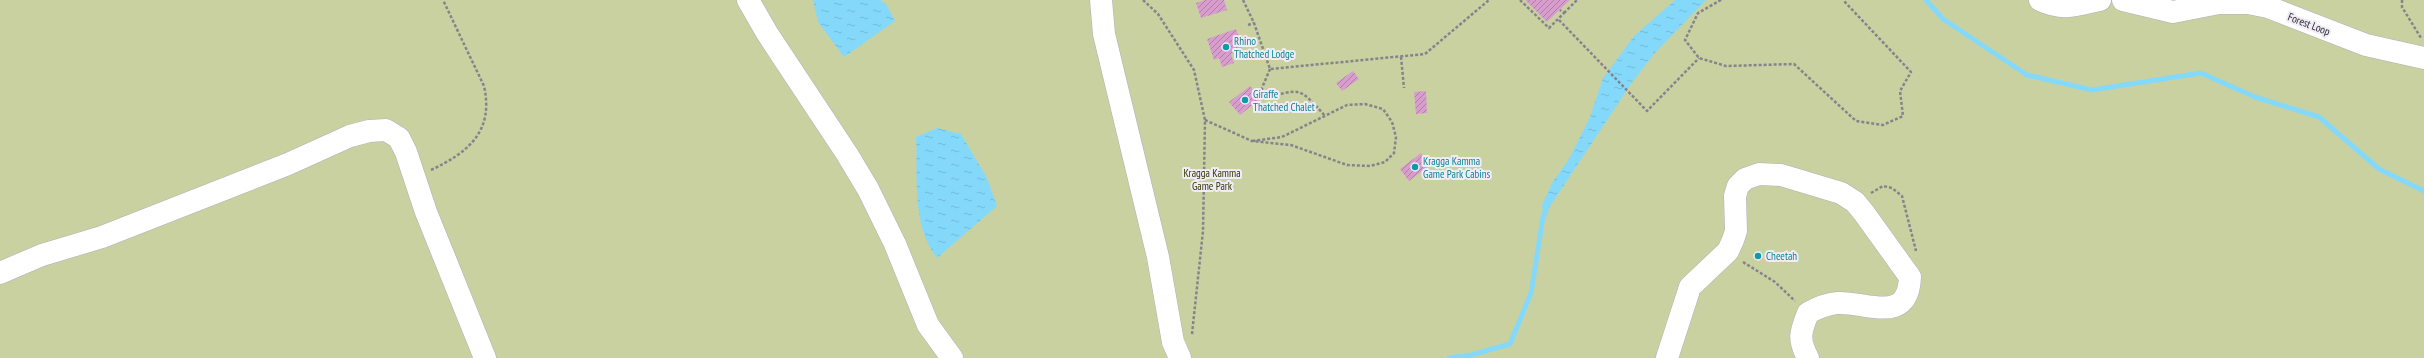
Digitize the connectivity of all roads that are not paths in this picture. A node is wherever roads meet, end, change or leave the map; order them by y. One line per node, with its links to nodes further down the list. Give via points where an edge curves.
1 (748, 0): 9 (lane, via 868,189 895,244 928,325)
2 (1101, 0): 10 (lane, via 1104,34 1158,257 1173,342)
3 (2040, 0): 4 (lane, via 2066,7)
4 (2100, 0)
5 (2123, 0): 6 (lane, Forest Loop, via 2174,12 2219,3 2248,3 2268,7 2366,46)
6 (2424, 58)
7 (0, 273): 8 (lane, via 42,255 102,237 288,164 350,136 369,130 386,130 399,138 406,152 426,212)
8 (485, 358)
9 (952, 358)
10 (1180, 358)
11 (1667, 358): 12 (lane, via 1690,287 1728,251 1736,230 1735,196 1738,186 1745,179 1759,174 1781,175 1841,193 1855,202 1910,277 1910,287 1895,306 1884,309 1837,303 1821,306 1808,313 1801,330 1800,343)
12 (1808, 358)

